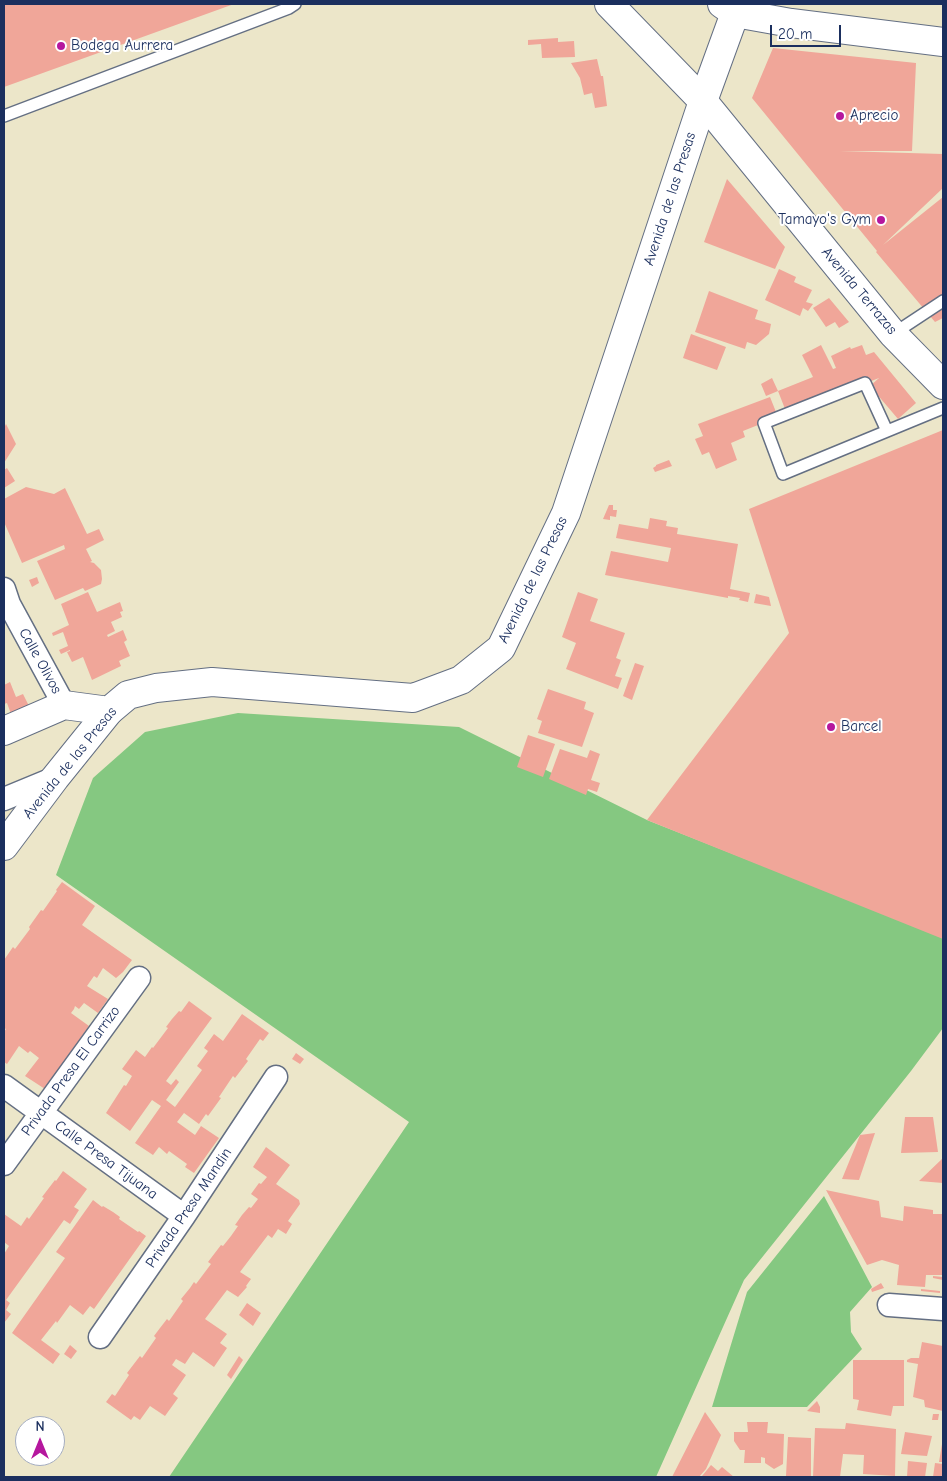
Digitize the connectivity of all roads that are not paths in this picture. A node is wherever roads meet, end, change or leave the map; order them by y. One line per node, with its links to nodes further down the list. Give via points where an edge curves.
1 (295, 4): 7 (lane)
2 (609, 4): 6 (main road, Avenida Terrazas)
3 (766, 4): 4 (main road)
4 (729, 7): 5 (main road, via 791,23); 6 (main road, Avenida de las Presas)
5 (943, 42)
6 (703, 101): 9 (main road, Avenida Terrazas); 15 (main road, Avenida de las Presas, via 566,513 501,648 461,680 413,698 212,682 156,688 128,695)
7 (4, 116)
8 (943, 301): 9 (lane)
9 (894, 334): 10 (main road, Avenida Terrazas)
10 (943, 385)
11 (943, 408): 12 (lane)
12 (887, 431): 12 (lane, via 866,383 764,423 782,474)
13 (5, 600): 14 (street, Calle Olivos)
14 (64, 706): 15 (main road); 16 (main road)
15 (109, 711): 17 (main road, Avenida de las Presas)
16 (4, 731)
17 (55, 778): 18 (street); 19 (main road, Avenida de las Presas)
18 (4, 799)
19 (4, 846)
20 (139, 978): 23 (street, Privada Presa El Carrizo)
21 (276, 1078): 25 (street, Privada Presa Mandin)
22 (4, 1086): 23 (street, Calle Presa Tijuana)
23 (41, 1112): 24 (street, Privada Presa El Carrizo); 25 (street, Calle Presa Tijuana)
24 (4, 1164)
25 (184, 1216): 28 (street, Privada Presa Mandin)
26 (890, 1305): 27 (street)
27 (943, 1309)
28 (100, 1337)

